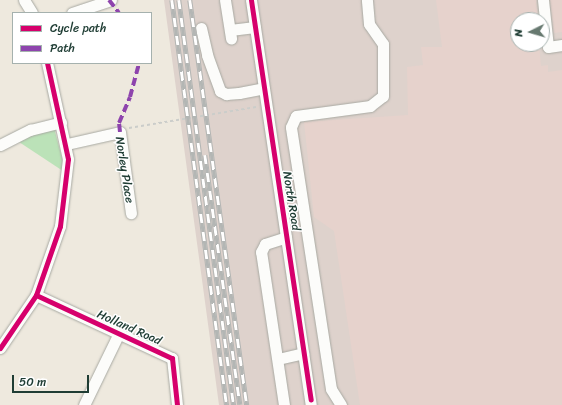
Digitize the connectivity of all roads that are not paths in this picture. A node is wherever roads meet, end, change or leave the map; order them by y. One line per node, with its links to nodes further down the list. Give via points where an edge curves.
1 (24, 0): 7 (street)
2 (110, 0): 8 (street)
3 (225, 0): 9 (street, via 231,34)
4 (251, 0): 9 (street, North Road)
5 (367, 0): 28 (street, via 369,24 383,44 383,96 370,106 296,116 291,127 331,389)
6 (543, 0): 11 (street, via 548,47)
7 (31, 12)
8 (75, 12)
9 (255, 27): 13 (street, North Road)
10 (201, 28): 13 (street, via 206,55 220,91 226,94)
11 (562, 45)
12 (47, 64): 14 (street)
13 (264, 88): 18 (street, North Road)
14 (61, 122): 15 (street, via 30,130); 16 (street)
15 (0, 144)
16 (67, 144): 17 (street, Norley Place, via 120,132); 19 (street, via 68,159 60,226)
17 (131, 213)
18 (286, 237): 22 (street, North Road); 23 (street, via 265,244 261,252)
19 (36, 295): 20 (street, Holland Road); 21 (street)
20 (118, 335): 24 (street); 25 (street, Holland Road, via 172,358)
21 (0, 348)
22 (303, 353): 23 (street); 27 (street, North Road)
23 (278, 359): 26 (street)
24 (84, 405)
25 (178, 405)
26 (284, 405)
27 (311, 405)
28 (341, 405)

